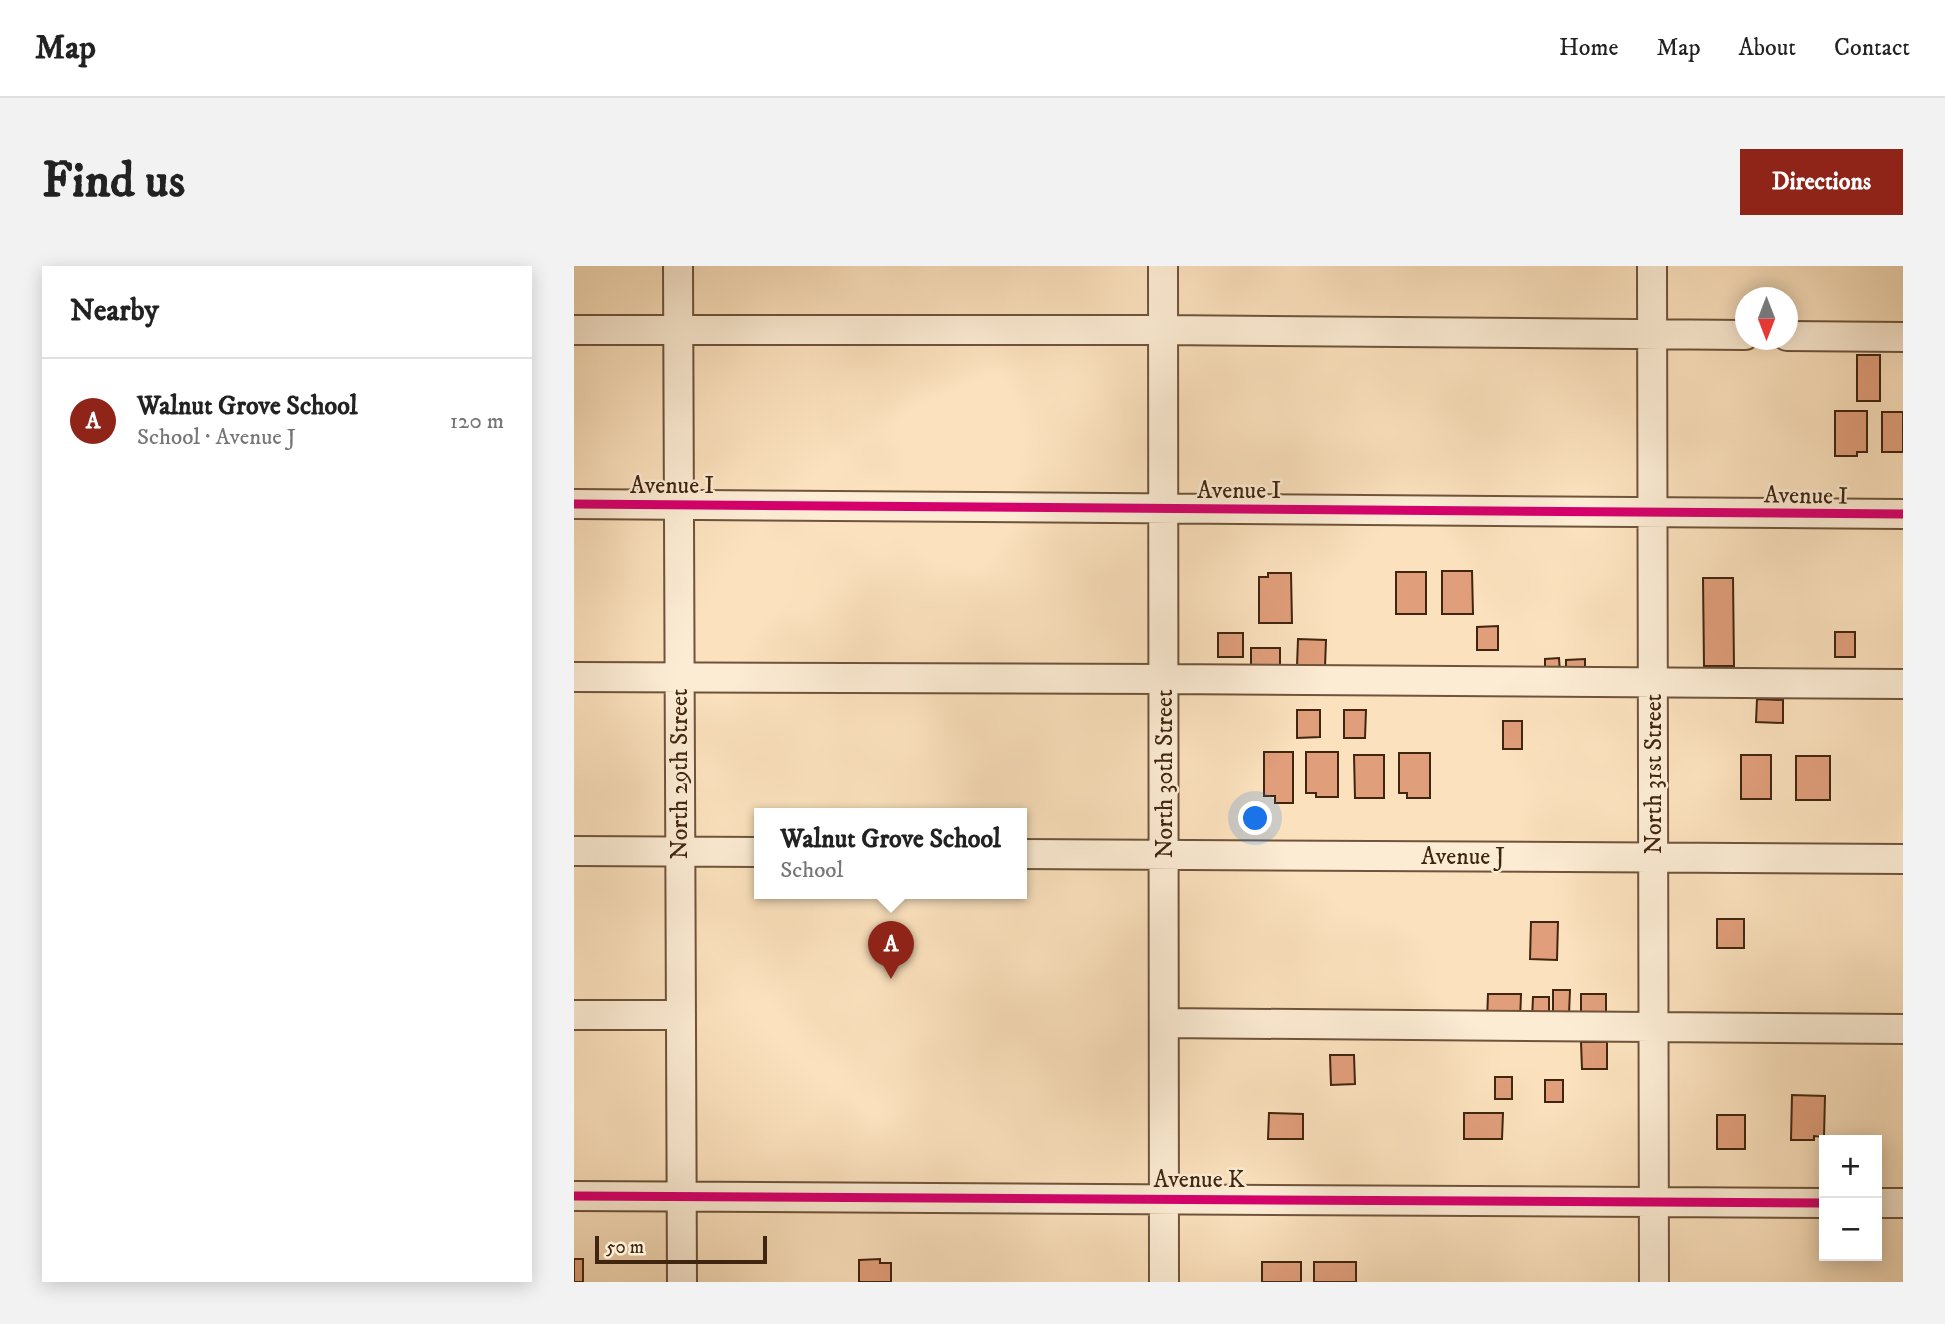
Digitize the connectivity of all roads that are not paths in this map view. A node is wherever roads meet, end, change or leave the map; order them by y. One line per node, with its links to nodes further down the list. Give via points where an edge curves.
1 (678, 266): 5 (street, North 29th Street)
2 (1163, 266): 6 (street, North 30th Street)
3 (1652, 266): 7 (street, North 31st Street)
4 (574, 330): 5 (street)
5 (678, 330): 6 (street); 12 (street, North 29th Street)
6 (1163, 330): 7 (street); 13 (street, North 30th Street)
7 (1652, 334): 8 (street); 14 (street, North 31st Street)
8 (1735, 335)
9 (1798, 336): 10 (street)
10 (1903, 337)
11 (574, 504): 12 (street, Avenue I)
12 (678, 505): 13 (street, Avenue I); 17 (street, North 29th Street)
13 (1163, 508): 14 (street, Avenue I); 18 (street, North 30th Street)
14 (1653, 512): 15 (street, Avenue I); 19 (street, North 31st Street)
15 (1903, 514)
16 (574, 677): 17 (street)
17 (679, 677): 18 (street); 22 (street, North 29th Street)
18 (1164, 679): 19 (street); 25 (street, North 30th Street)
19 (1653, 682): 20 (street); 26 (street, North 31st Street)
20 (1903, 684)
21 (574, 851): 22 (street)
22 (680, 852): 23 (street); 29 (street, North 29th Street)
23 (754, 852)
24 (1027, 854): 25 (street, Avenue J)
25 (1164, 854): 26 (street, Avenue J); 30 (street, North 30th Street)
26 (1654, 858): 27 (street, Avenue J); 31 (street, North 31st Street)
27 (1903, 859)
28 (574, 1015): 29 (street)
29 (681, 1015): 34 (street, North 29th Street)
30 (1164, 1023): 31 (street); 35 (street, North 30th Street)
31 (1654, 1028): 32 (street); 36 (street, North 31st Street)
32 (1903, 1029)
33 (574, 1196): 34 (street, Avenue K)
34 (681, 1196): 35 (street, Avenue K); 40 (street, North 29th Street)
35 (1164, 1198): 36 (street, Avenue K); 41 (street, North 30th Street)
36 (1654, 1202): 37 (street, Avenue K); 42 (street, North 31st Street)
37 (1819, 1203)
38 (1882, 1203): 39 (street)
39 (1903, 1203)
40 (682, 1282)
41 (1164, 1282)
42 (1654, 1282)

